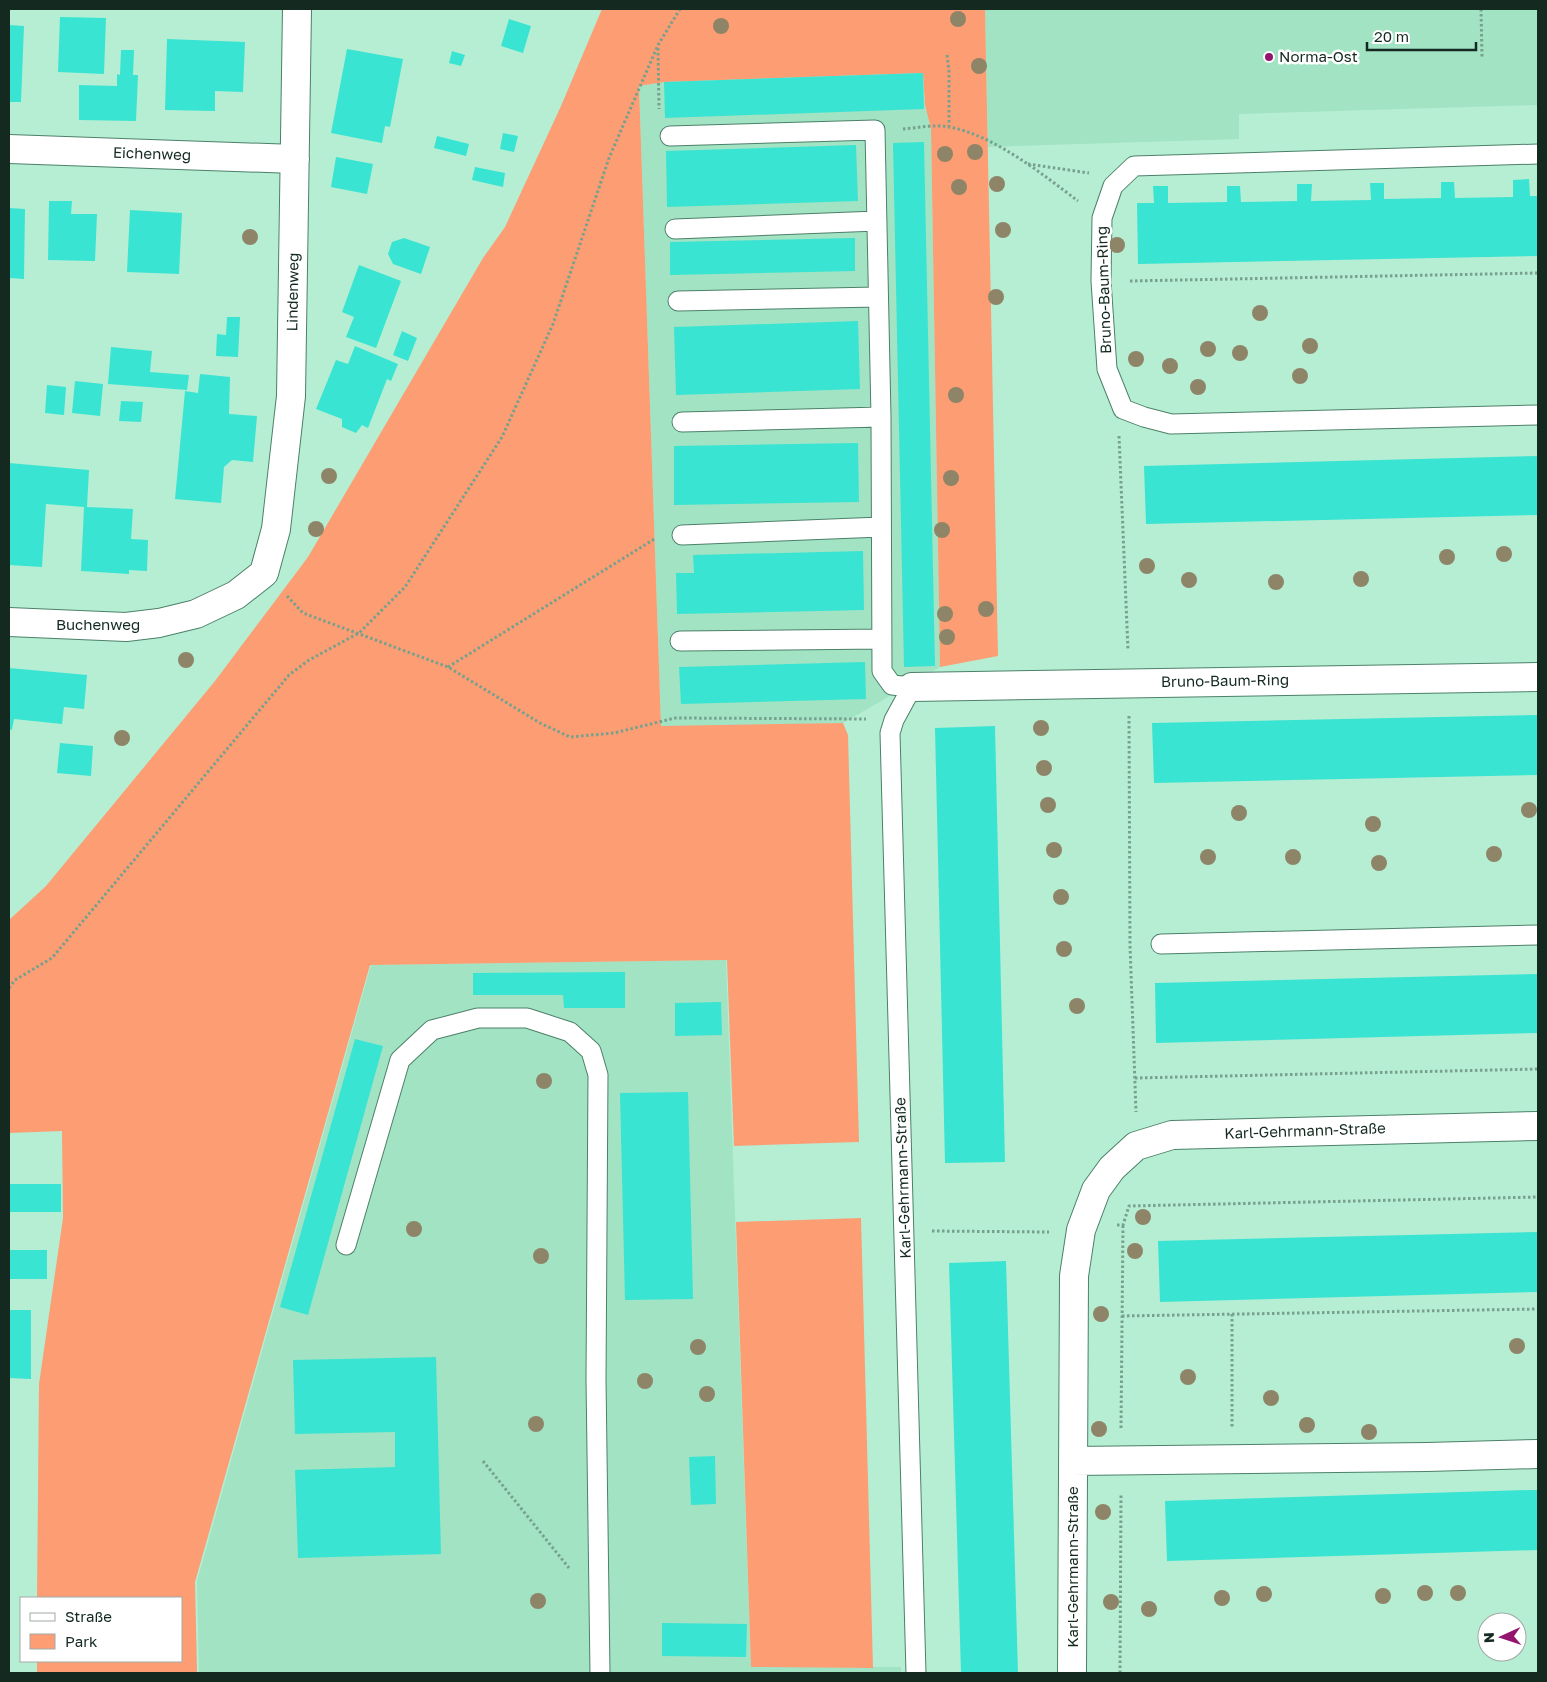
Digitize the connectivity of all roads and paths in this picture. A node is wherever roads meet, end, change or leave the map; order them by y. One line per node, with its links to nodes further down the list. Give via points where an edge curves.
1 (297, 9): 12 (street, Lindenweg)
2 (680, 9): 4 (path)
3 (1481, 9): 6 (path)
4 (658, 45): 9 (path, via 660,132); 30 (path, via 609,158 553,324 502,437 405,587)
5 (947, 55): 7 (path)
6 (1482, 58)
7 (949, 126): 8 (path); 13 (path, via 994,143)
8 (875, 130): 9 (lane); 16 (lane)
9 (670, 136)
10 (9, 149): 12 (street, Eichenweg)
11 (1538, 154): 14 (lane)
12 (294, 159): 28 (street, Lindenweg, via 291,396 276,529)
13 (1028, 163): 14 (path, via 1100,174); 15 (path)
14 (1134, 166): 15 (lane, Bruno-Baum-Ring, via 1113,186)
15 (1102, 218): 19 (lane, Bruno-Baum-Ring)
16 (878, 221): 17 (lane); 20 (lane)
17 (674, 229)
18 (1538, 273): 19 (path)
19 (1102, 282): 22 (lane, Bruno-Baum-Ring, via 1107,369)
20 (878, 297): 21 (lane); 24 (lane)
21 (678, 302)
22 (1123, 409): 23 (lane, via 1171,424); 35 (path, via 1118,427)
23 (1538, 414)
24 (881, 417): 25 (lane); 26 (lane)
25 (682, 422)
26 (881, 527): 27 (lane); 31 (lane)
27 (682, 535): 33 (path, via 654,538)
28 (264, 572): 29 (street, Buchenweg, via 236,595 196,614 159,623 126,627); 30 (path, via 303,613)
29 (9, 622)
30 (359, 633): 33 (path); 40 (path, via 309,660 289,676 52,958 15,980)
31 (882, 638): 32 (lane); 36 (lane, via 882,670 892,685)
32 (680, 641)
33 (448, 667): 37 (path, via 540,724 570,737 614,733 675,718)
34 (1538, 677): 35 (street, Bruno-Baum-Ring)
35 (1129, 683): 36 (street, Bruno-Baum-Ring); 42 (path, via 1130,945)
36 (912, 687): 37 (lane, Karl-Gehrmann-Straße)
37 (894, 720): 47 (lane, Karl-Gehrmann-Straße, via 890,734)
38 (1538, 935): 39 (lane)
39 (1161, 944)
40 (9, 988)
41 (1538, 1069): 42 (path)
42 (1135, 1078): 44 (path)
43 (1538, 1126): 44 (street, Karl-Gehrmann-Straße, via 1172,1135)
44 (1136, 1146): 46 (street, Karl-Gehrmann-Straße, via 1112,1168 1096,1190)
45 (1538, 1197): 46 (path, via 1129,1206 1123,1225)
46 (1081, 1230): 47 (path); 55 (street, Karl-Gehrmann-Straße, via 1074,1276)
47 (904, 1231): 58 (lane, Karl-Gehrmann-Straße)
48 (346, 1245): 56 (lane, via 400,1060 432,1030 478,1018 526,1018 570,1032 591,1051 598,1075 596,1379)
49 (1538, 1309): 50 (path)
50 (1232, 1314): 51 (path); 53 (path)
51 (1122, 1316)
52 (1538, 1454): 53 (street)
53 (1233, 1458): 55 (street)
54 (482, 1461): 56 (path)
55 (1073, 1461): 59 (street, Karl-Gehrmann-Straße)
56 (599, 1606): 57 (lane)
57 (600, 1673)
58 (916, 1673)
59 (1072, 1673)

